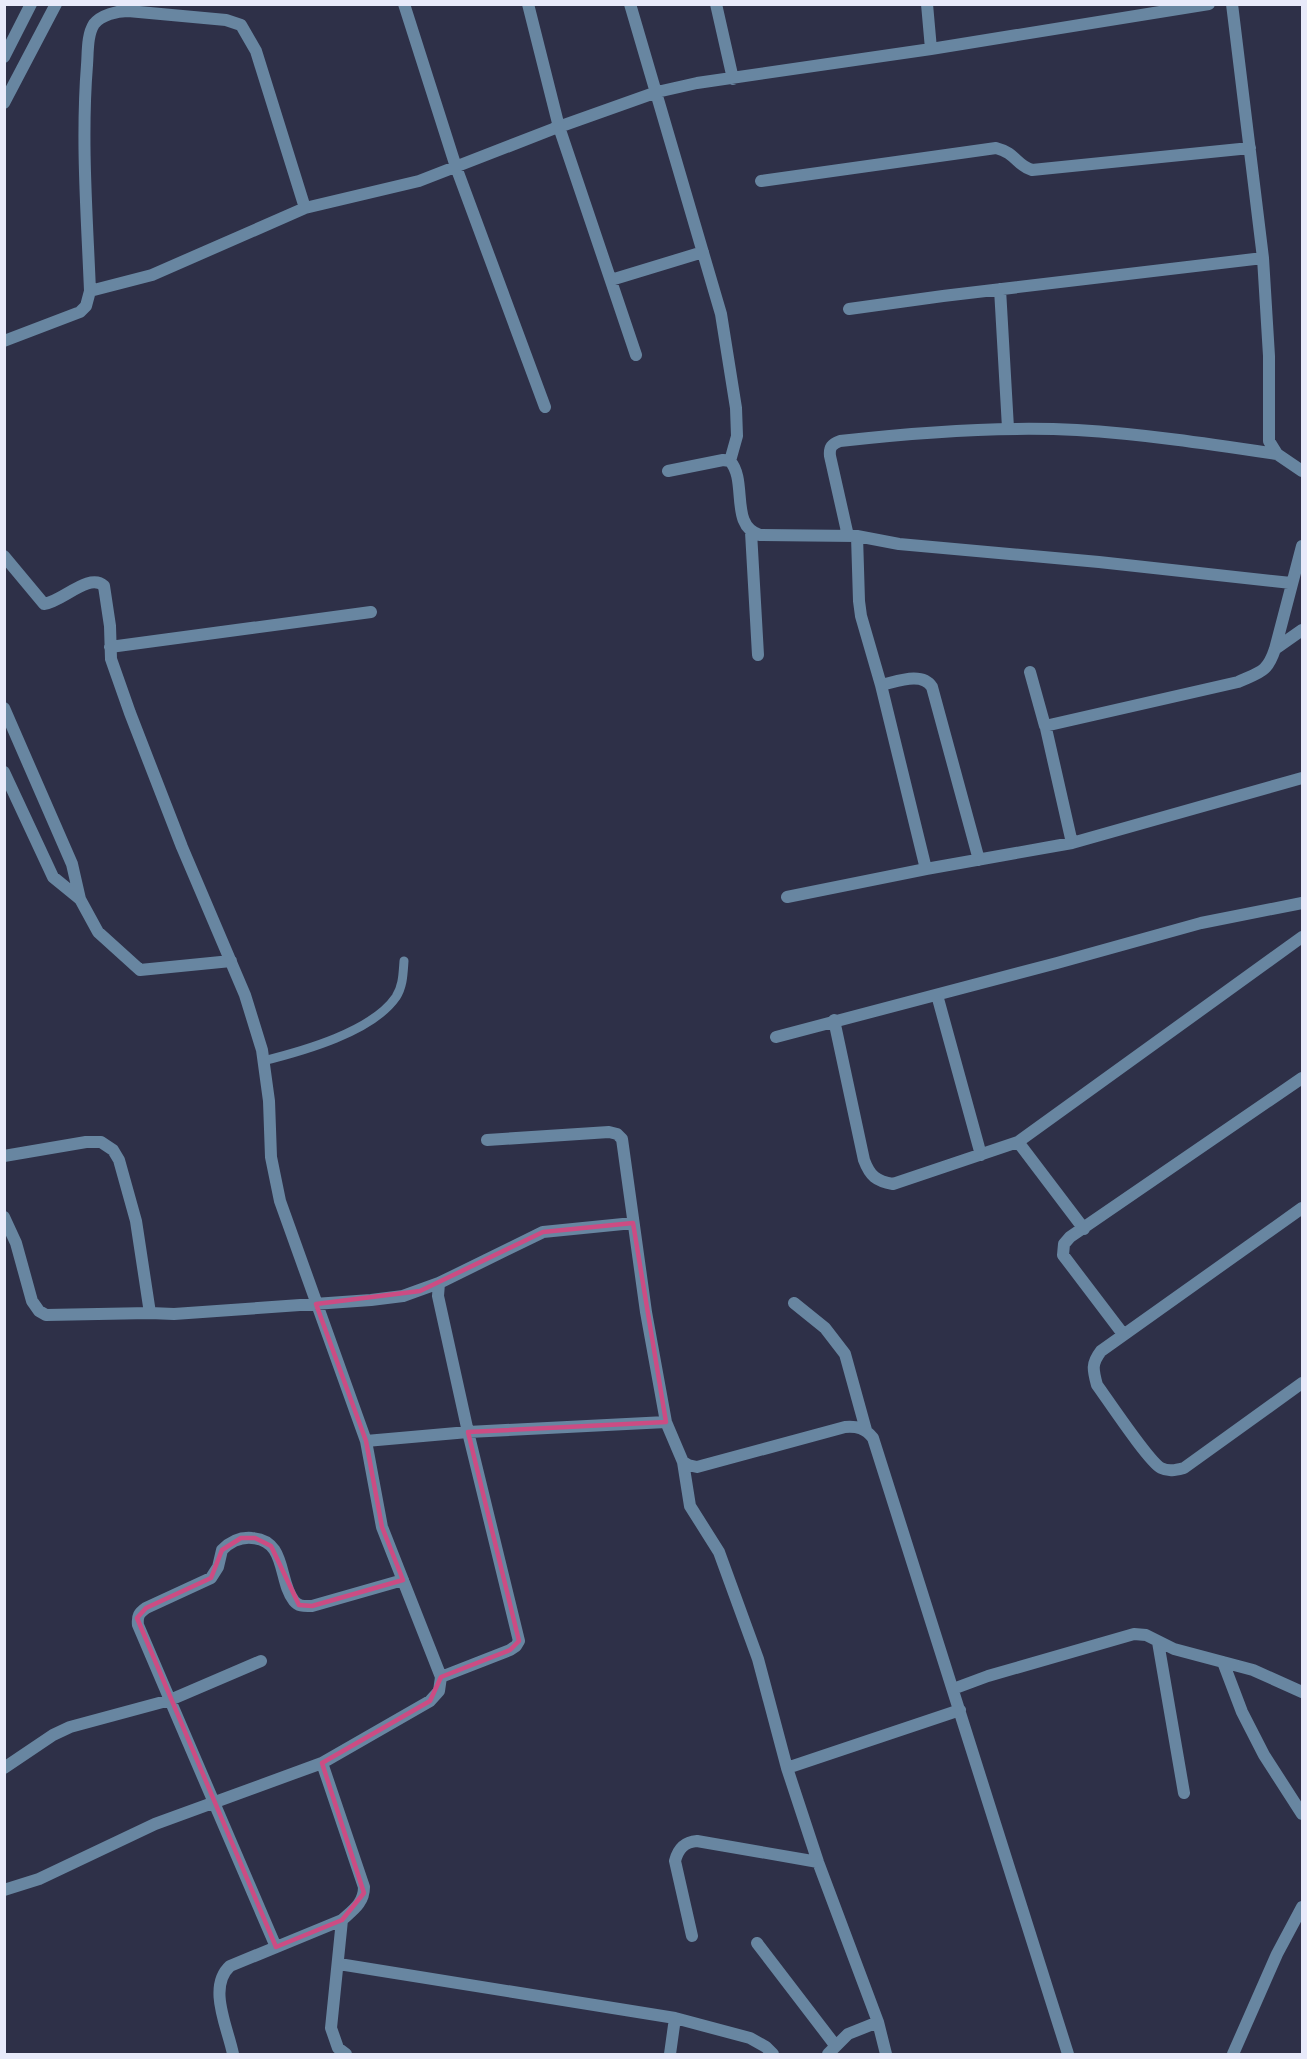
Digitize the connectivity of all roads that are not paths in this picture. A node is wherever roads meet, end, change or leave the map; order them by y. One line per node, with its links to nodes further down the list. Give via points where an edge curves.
1 (31, 4): 12 (street)
2 (56, 4): 15 (street)
3 (404, 4): 18 (street)
4 (528, 4): 16 (street)
5 (630, 4): 14 (street)
6 (716, 4): 13 (street)
7 (927, 4): 11 (street)
8 (1209, 4): 11 (street)
9 (1232, 4): 17 (street)
10 (117, 8): 20 (street, via 241,25 256,51); 25 (street, via 95,24 89,39 84,106)
11 (931, 49): 13 (street)
12 (4, 57)
13 (733, 79): 14 (street)
14 (657, 92): 16 (street); 21 (street)
15 (4, 103)
16 (559, 127): 18 (street); 23 (street)
17 (1250, 148): 19 (street, via 1032,170 1007,151 996,148); 22 (street)
18 (456, 167): 20 (street, via 419,181); 29 (street)
19 (761, 181)
20 (305, 208): 25 (street, via 152,275)
21 (703, 252): 23 (street); 32 (street, via 721,314 736,408 737,436)
22 (1263, 258): 24 (street); 31 (street, via 1269,356 1268,429 1269,441)
23 (610, 280): 28 (street)
24 (1000, 289): 26 (street); 30 (street)
25 (90, 291): 27 (street, via 80,312)
26 (849, 309)
27 (4, 341)
28 (636, 356)
29 (545, 407)
30 (1008, 429): 31 (street, via 1158,437); 36 (street, via 930,431 833,444 830,456)
31 (1277, 454): 34 (street)
32 (730, 461): 33 (street); 35 (street, via 736,472 742,515)
33 (668, 471)
34 (1302, 471)
35 (752, 532): 36 (street); 44 (street)
36 (853, 536): 39 (street); 46 (street, via 859,601)
37 (1302, 546): 39 (street)
38 (4, 556): 42 (street, via 44,604 86,583 95,581 104,586)
39 (1291, 584): 43 (street)
40 (371, 612): 42 (street)
41 (1302, 630): 43 (street)
42 (110, 646): 58 (street, via 130,713)
43 (1275, 649): 48 (street, via 1269,666 1238,682)
44 (758, 655)
45 (1030, 672): 48 (street)
46 (881, 685): 52 (street, via 919,678 932,687); 53 (street)
47 (4, 708): 55 (street, via 72,864)
48 (1045, 724): 51 (street)
49 (4, 772): 55 (street, via 52,878)
50 (1302, 778): 51 (street)
51 (1072, 843): 52 (street)
52 (979, 860): 53 (street)
53 (926, 868): 54 (street)
54 (787, 897)
55 (80, 899): 58 (street, via 98,932 141,970)
56 (1302, 903): 60 (street, via 1201,923)
57 (1302, 937): 66 (street)
58 (231, 961): 63 (street)
59 (404, 961): 63 (lane, via 403,982 384,1011 350,1032)
60 (937, 994): 61 (street); 67 (street)
61 (834, 1020): 62 (street); 67 (street, via 869,1173 879,1181 893,1184)
62 (776, 1037)
63 (263, 1061): 75 (street, via 274,1174)
64 (1302, 1078): 72 (street)
65 (487, 1140): 71 (street, via 617,1134 624,1145)
66 (1018, 1142): 67 (street); 72 (street)
67 (981, 1155)
68 (4, 1156): 76 (street, via 101,1142 113,1150 136,1221)
69 (1302, 1208): 77 (street)
70 (4, 1217): 76 (street, via 16,1243 32,1301 39,1311 46,1315)
71 (633, 1223): 73 (street, via 543,1232); 79 (street)
72 (1084, 1229): 77 (street, via 1064,1244 1064,1255)
73 (439, 1283): 75 (street, via 403,1296); 81 (street, via 438,1296)
74 (794, 1303): 80 (street, via 825,1328 845,1354)
75 (316, 1304): 76 (street); 82 (street)
76 (150, 1313)
77 (1123, 1334): 78 (street, via 1101,1351 1094,1360 1093,1372 1097,1385 1160,1468 1184,1468)
78 (1302, 1383)
79 (666, 1422): 81 (street); 83 (street)
80 (866, 1430): 83 (street, via 846,1427 696,1467); 89 (street, via 873,1438)
81 (468, 1432): 82 (street); 88 (street, via 519,1641 510,1650)
82 (366, 1441): 84 (street, via 382,1527)
83 (683, 1462): 95 (street, via 690,1506 724,1564 758,1659)
84 (403, 1580): 88 (street); 91 (street, via 304,1606 294,1601 279,1556 271,1546 255,1538 232,1542 222,1550 218,1567 210,1578 146,1608 137,1618)
85 (1158, 1642): 87 (street); 89 (street, via 1146,1635 1127,1635); 96 (street)
86 (261, 1661): 91 (street)
87 (1222, 1662): 90 (street, via 1253,1670); 98 (street, via 1264,1755)
88 (441, 1677): 93 (street, via 439,1691 430,1701)
89 (953, 1689): 92 (street)
90 (1302, 1692)
91 (170, 1700): 94 (street, via 69,1726); 97 (street)
92 (960, 1710): 95 (street); 115 (street)
93 (322, 1763): 97 (street); 102 (street, via 364,1887 360,1903)
94 (4, 1768)
95 (787, 1768): 99 (street)
96 (1184, 1793)
97 (215, 1803): 100 (street, via 155,1824 39,1879); 105 (street)
98 (1302, 1814)
99 (818, 1862): 103 (street, via 697,1841 687,1843 675,1862); 108 (street)
100 (4, 1890)
101 (1302, 1907): 116 (street)
102 (342, 1920): 105 (street); 106 (street)
103 (692, 1936)
104 (757, 1943): 109 (street)
105 (276, 1947): 110 (street, via 230,1966 219,1980 218,1992)
106 (339, 1964): 107 (street); 111 (street, via 331,2028 338,2048)
107 (675, 2018): 112 (street); 113 (street, via 750,2038)
108 (878, 2022): 109 (street, via 848,2034); 114 (street)
109 (832, 2050)
110 (233, 2055)
111 (346, 2055)
112 (670, 2055)
113 (773, 2055)
114 (886, 2055)
115 (1068, 2055)
116 (1233, 2055)

